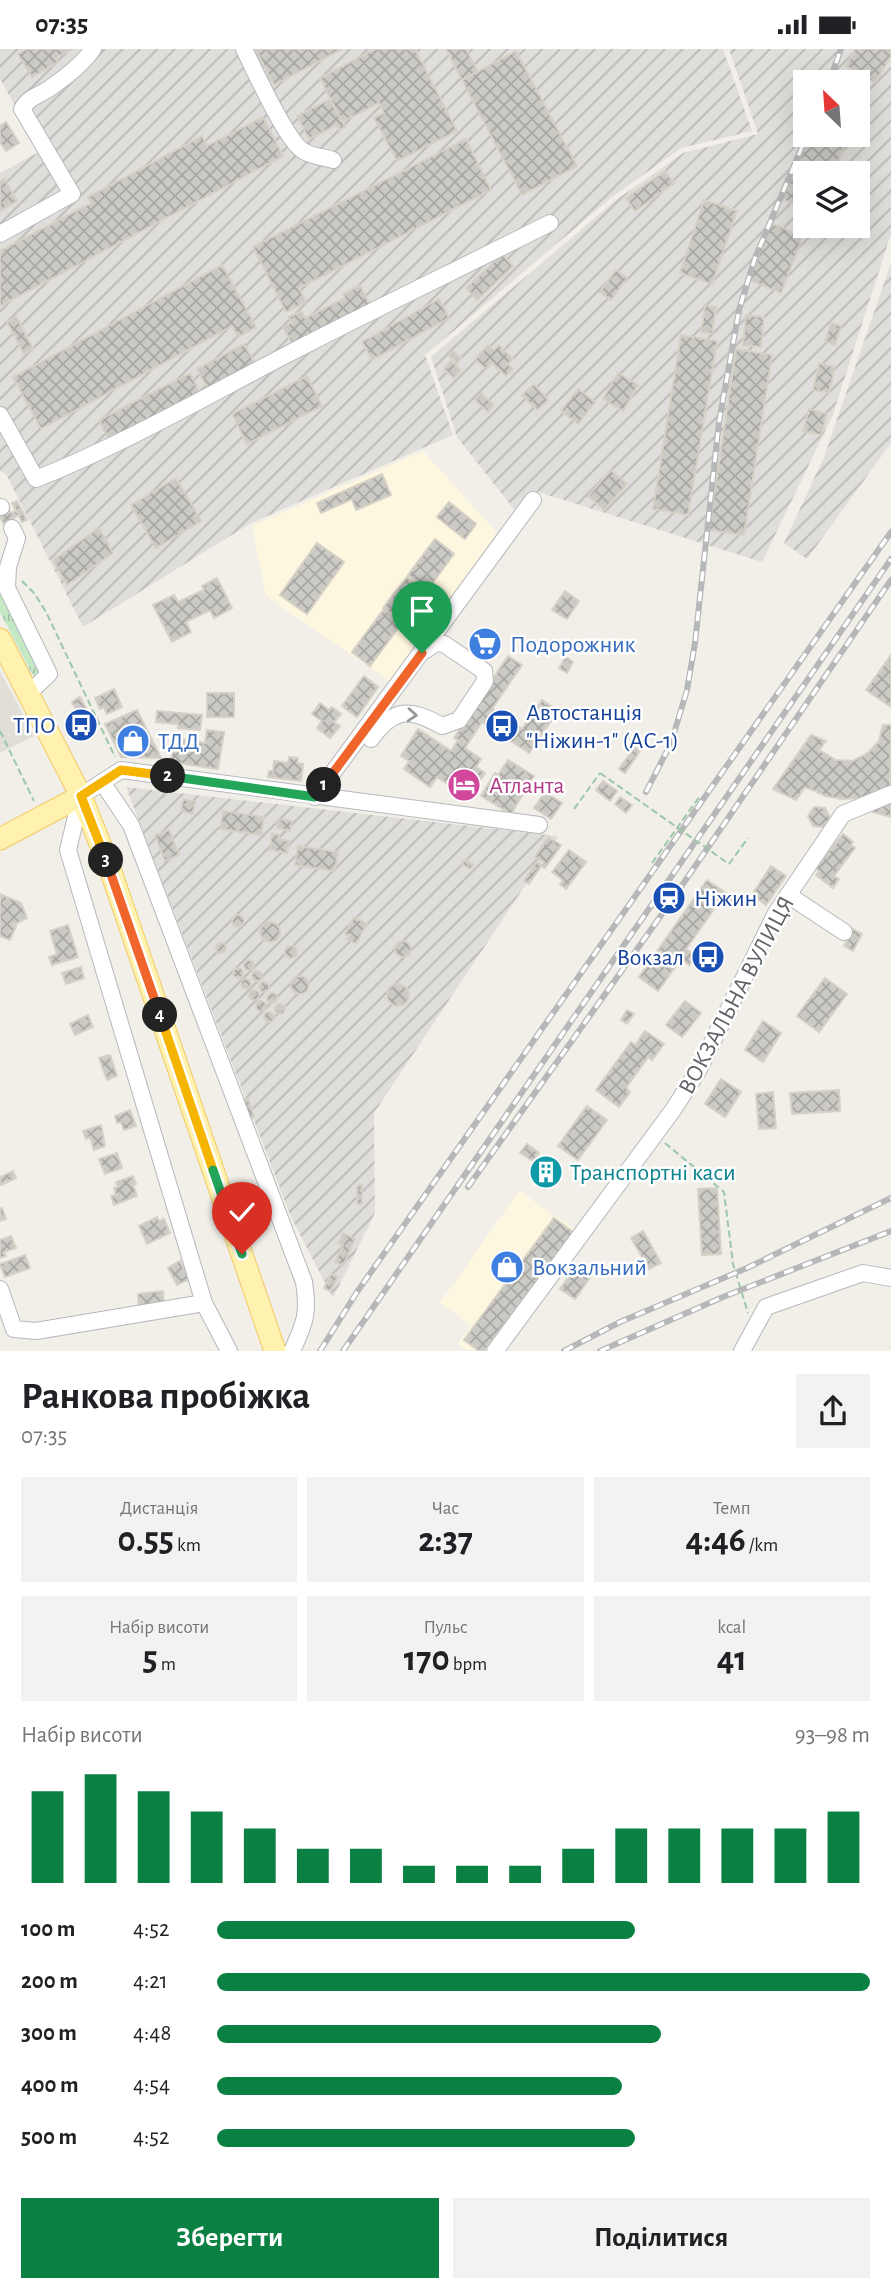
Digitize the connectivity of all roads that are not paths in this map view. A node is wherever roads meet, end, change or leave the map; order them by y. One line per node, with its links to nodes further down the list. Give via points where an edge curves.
1 (93, 49): 5 (street, via 85,61 25,102 22,109 72,194)
2 (244, 49): 3 (street, via 302,151)
3 (333, 160)
4 (550, 223): 6 (street, via 93,457 36,479)
5 (0, 234)
6 (0, 415)
7 (533, 500): 10 (street)
8 (12, 527): 11 (street, via 18,538 7,587 49,674)
9 (0, 639): 11 (main road)
10 (422, 653): 12 (street); 12 (street, one-way to 10, via 359,753 394,716 413,712 445,726 458,720 485,681 485,674 444,644 432,645)
11 (29, 693): 15 (main road)
12 (339, 764): 16 (street)
13 (102, 782): 15 (street); 16 (street, via 121,770); 27 (street, via 131,825 304,1282 305,1324)
14 (891, 795): 19 (street, ВОКЗАЛЬНА ВУЛИЦЯ, via 844,814)
15 (81, 796): 18 (main road); 23 (street, via 68,850); 26 (main road)
16 (315, 797): 17 (street)
17 (539, 825)
18 (0, 839)
19 (788, 895): 20 (street); 24 (street, ВОКЗАЛЬНА ВУЛИЦЯ, via 698,1071)
20 (844, 932)
21 (891, 1278): 28 (street, via 863,1273 766,1307)
22 (0, 1289): 23 (street, via 14,1329 36,1331)
23 (204, 1303): 25 (street)
24 (497, 1348)
25 (229, 1350)
26 (275, 1350)
27 (292, 1350)
28 (742, 1350)

